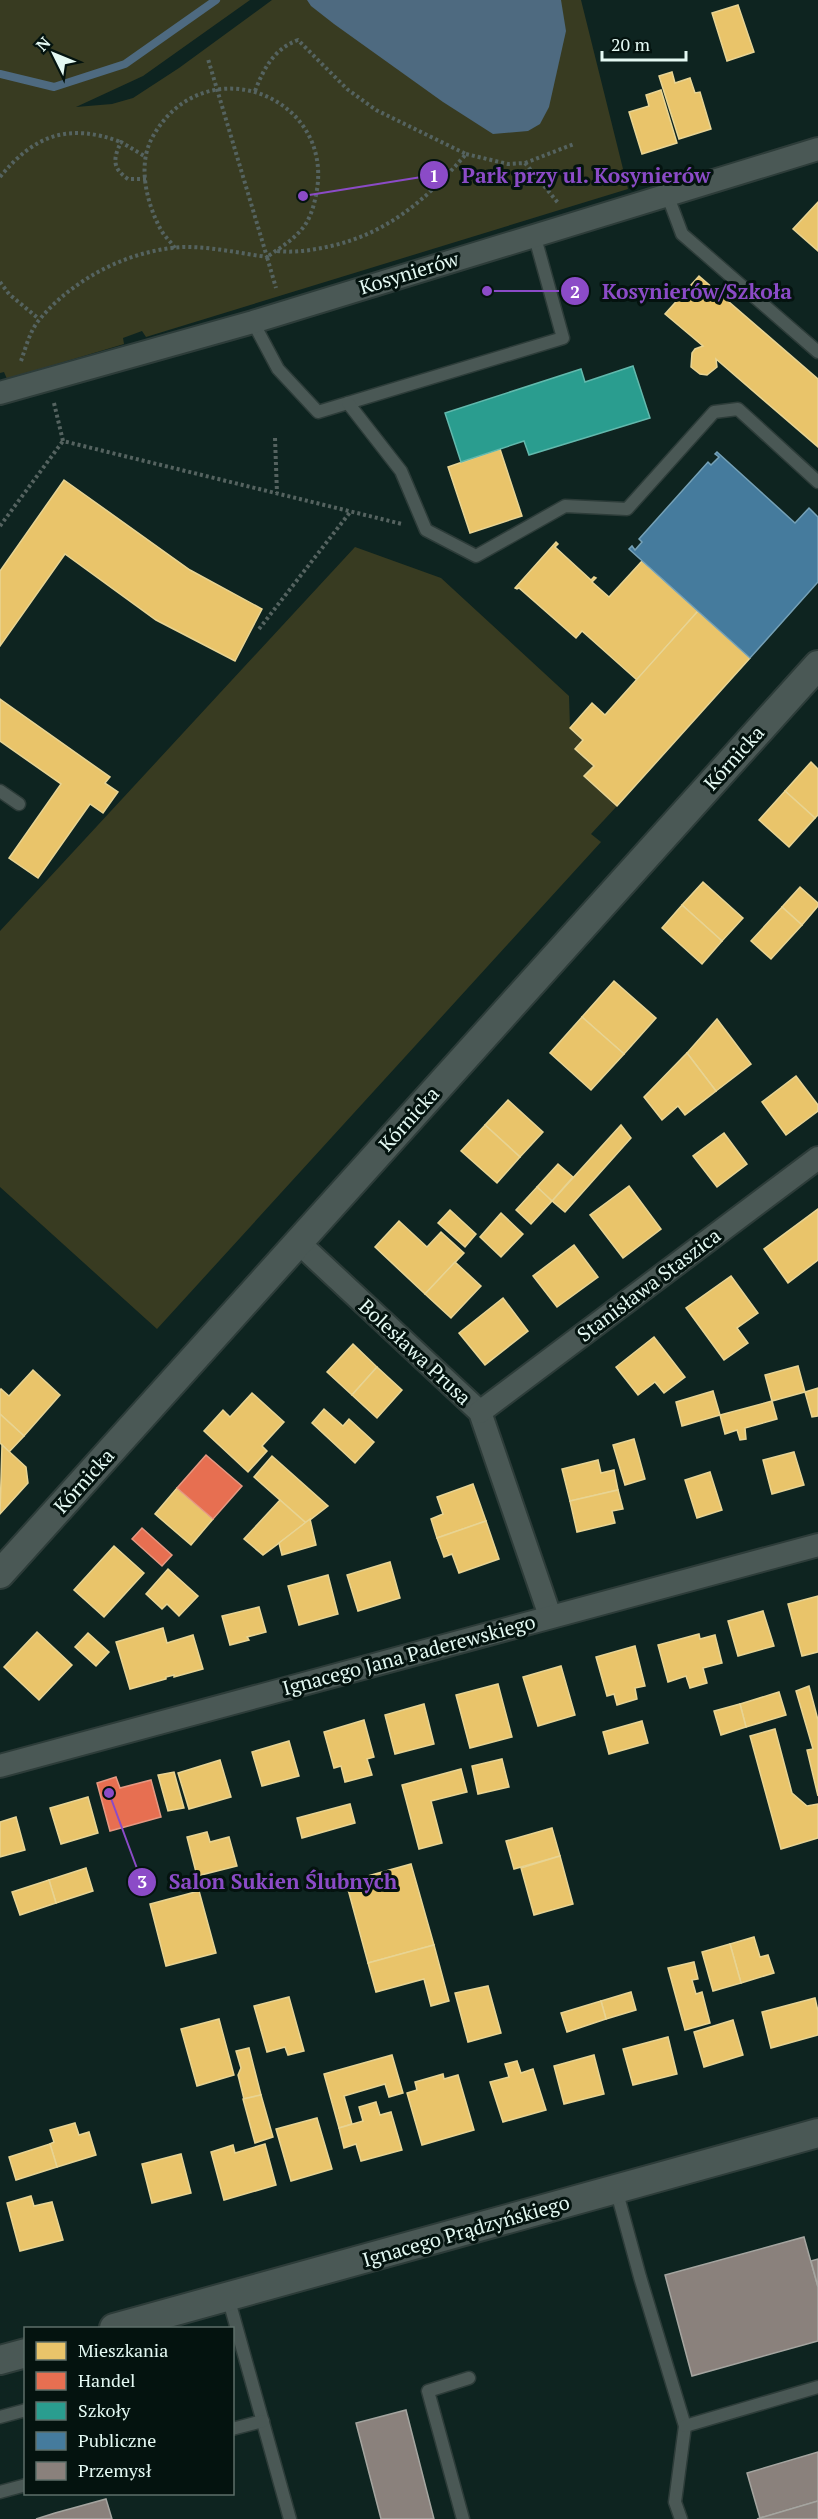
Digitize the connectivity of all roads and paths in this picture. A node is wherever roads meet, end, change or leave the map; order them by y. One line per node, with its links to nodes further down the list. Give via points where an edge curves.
1 (208, 59): 2 (path)
2 (217, 87): 3 (path); 7 (path, via 177,106 161,122); 15 (path)
3 (255, 91): 14 (path, via 283,105 301,124 314,145 319,168 314,206 305,224); 14 (path, via 272,57 298,40 347,89 376,110 466,154 432,192 382,228 350,242 307,251)
4 (121, 142): 7 (path); 9 (path, via 79,132 45,138 12,162); 10 (path, via 116,168 128,179)
5 (574, 144): 8 (path)
6 (818, 149): 11 (street, Kosynierów)
7 (146, 157): 10 (path)
8 (525, 163)
9 (0, 177)
10 (146, 180): 13 (path, via 157,221)
11 (667, 194): 12 (street, Kosynierów); 20 (lane, via 682,234)
12 (534, 234): 17 (street, Kosynierów); 23 (lane, via 563,338)
13 (176, 249): 15 (path, via 220,249); 18 (path, via 139,255 95,273 67,292)
14 (276, 250): 15 (path)
15 (267, 257): 17 (path)
16 (0, 282): 18 (path)
17 (284, 312): 19 (street, Kosynierów)
18 (39, 319): 22 (path)
19 (253, 322): 21 (street, Kosynierów); 23 (lane, via 278,369 318,412)
20 (818, 352)
21 (48, 379): 22 (street, Kosynierów); 25 (path)
22 (9, 391)
23 (348, 403): 30 (lane, via 401,471)
24 (275, 438): 27 (path)
25 (63, 441): 27 (path); 29 (path)
26 (818, 482): 30 (lane, via 738,409 714,412 627,509 564,506 476,556)
27 (277, 493): 28 (path)
28 (351, 512): 30 (path); 31 (path)
29 (0, 526)
30 (426, 530)
31 (259, 629)
32 (818, 665): 36 (street, Kórnicka)
33 (0, 791): 34 (lane)
34 (18, 804)
35 (818, 1158): 37 (street, Stanisława Staszica)
36 (298, 1242): 37 (street, Bolesława Prusa); 39 (street, Kórnicka)
37 (480, 1412): 40 (street, Bolesława Prusa)
38 (818, 1545): 40 (street, Ignacego Jana Paderewskiego)
39 (0, 1574)
40 (550, 1616): 41 (street, Ignacego Jana Paderewskiego)
41 (0, 1766)
42 (818, 2133): 43 (street, Ignacego Prądzyńskiego)
43 (616, 2189): 44 (street, Ignacego Prądzyńskiego); 56 (lane)
44 (228, 2297): 45 (street, Ignacego Prądzyńskiego); 46 (lane)
45 (118, 2327)
46 (233, 2327)
47 (234, 2332): 49 (lane)
48 (24, 2354): 50 (street)
49 (238, 2355): 55 (lane)
50 (0, 2360)
51 (469, 2378): 61 (lane, via 428,2391)
52 (818, 2387): 56 (lane)
53 (24, 2411): 54 (lane)
54 (0, 2417)
55 (263, 2421): 57 (lane); 60 (lane)
56 (685, 2426): 62 (lane, via 675,2502)
57 (234, 2428)
58 (24, 2486): 59 (lane)
59 (0, 2492)
60 (290, 2519)
61 (463, 2519)
62 (681, 2519)

